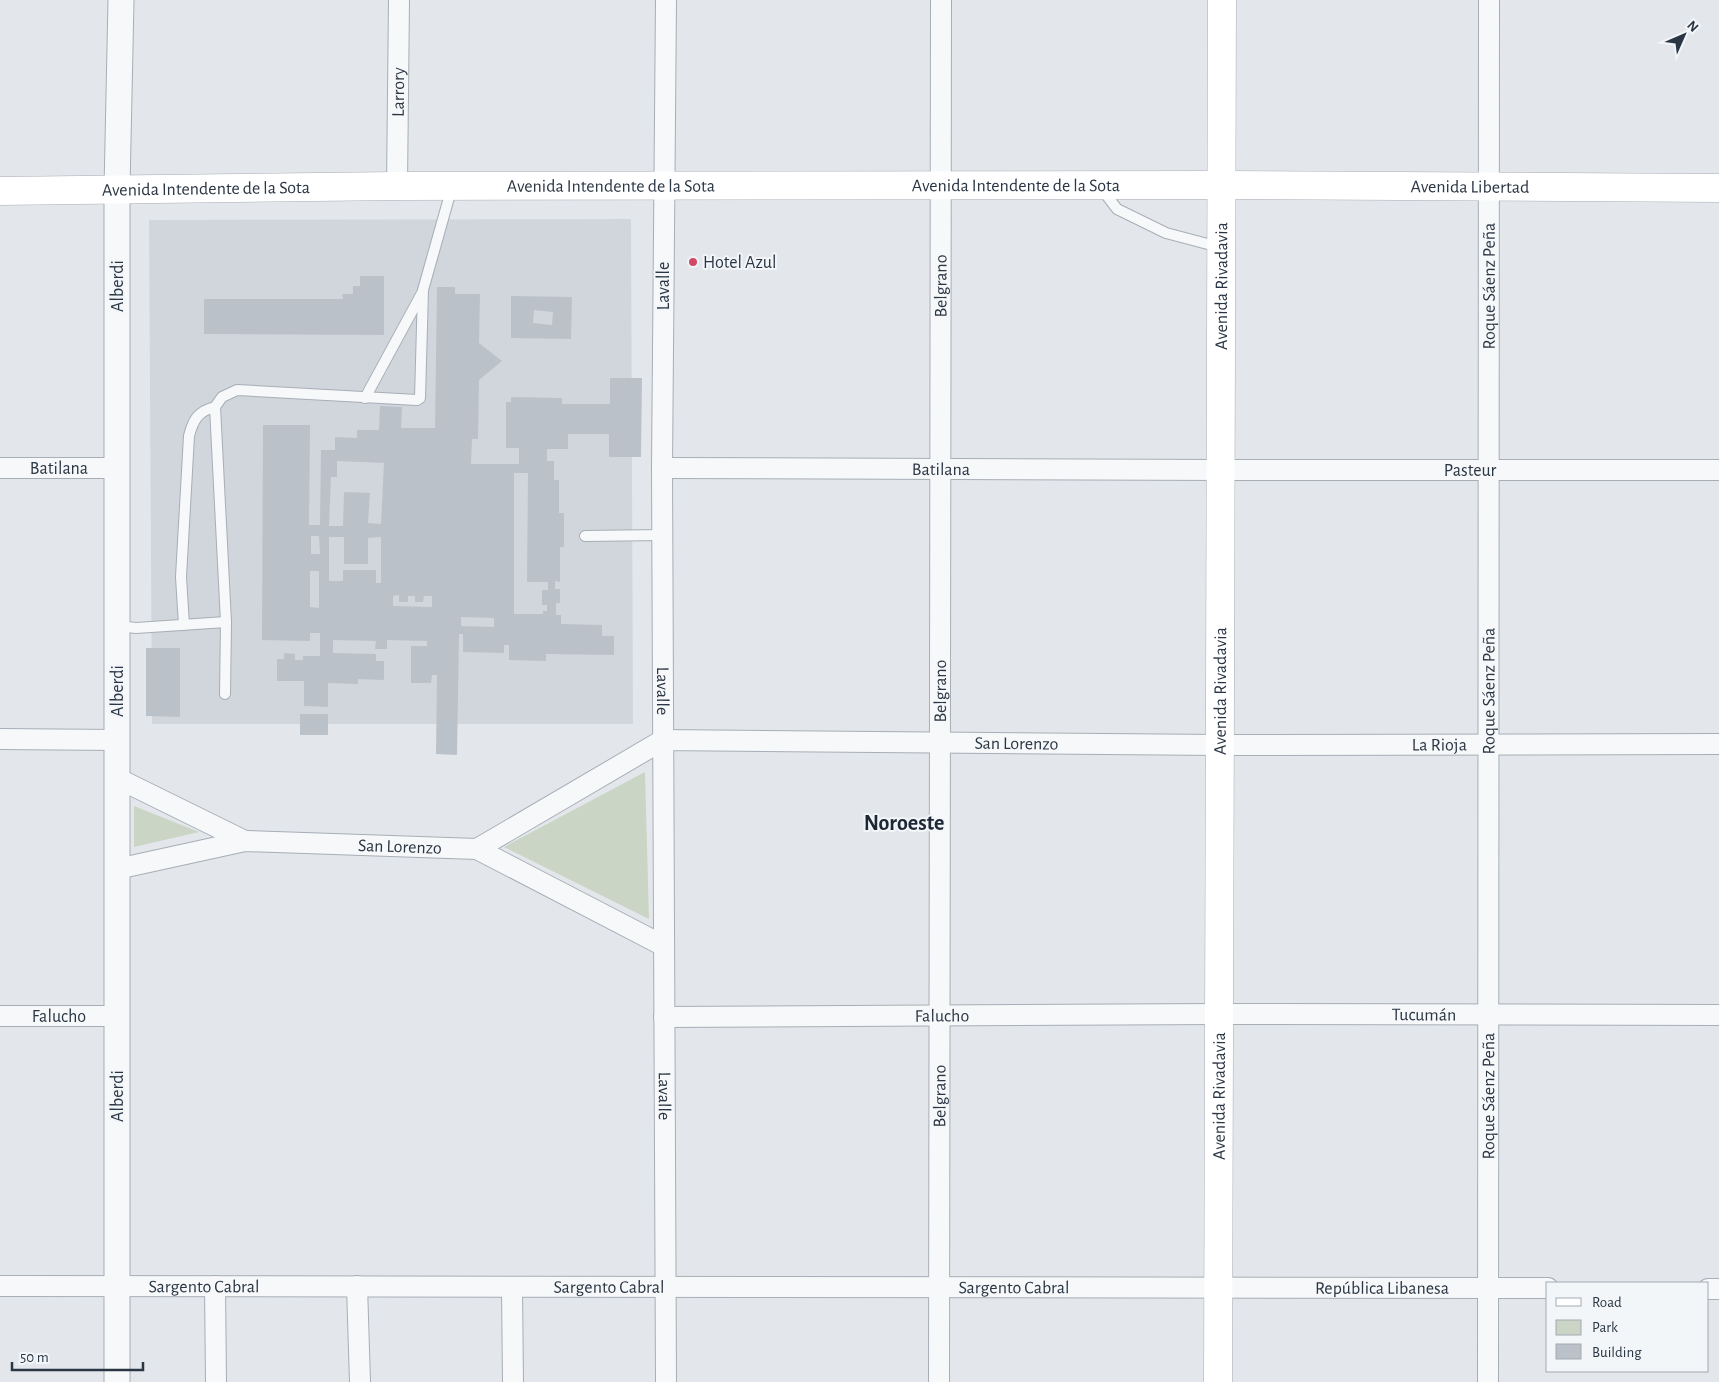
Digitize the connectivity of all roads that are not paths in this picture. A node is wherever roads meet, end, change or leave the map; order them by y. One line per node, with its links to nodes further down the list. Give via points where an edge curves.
1 (121, 0): 15 (street, Alberdi)
2 (399, 0): 9 (street, Larrory)
3 (666, 0): 11 (street, Lavalle)
4 (941, 0): 12 (street, Belgrano)
5 (1222, 0): 8 (main road, Avenida Rivadavia)
6 (1490, 0): 13 (street, Roque Sáenz Peña)
7 (1099, 185): 8 (main road, Avenida Intendente de la Sota); 12 (main road, Avenida Intendente de la Sota); 17 (lane, via 1109,200 1126,213 1166,233)
8 (1221, 185): 13 (main road, Avenida Libertad); 17 (main road, Avenida Rivadavia)
9 (397, 186): 10 (main road, Avenida Intendente de la Sota); 15 (main road, Avenida Intendente de la Sota)
10 (452, 186): 11 (main road, Avenida Intendente de la Sota); 18 (lane)
11 (664, 186): 12 (main road, Avenida Intendente de la Sota); 23 (street, Lavalle)
12 (941, 186): 24 (street, Belgrano)
13 (1489, 187): 14 (main road, Avenida Libertad); 26 (street, Roque Sáenz Peña)
14 (1719, 188)
15 (117, 189): 16 (main road, Avenida Intendente de la Sota); 22 (street, Alberdi)
16 (0, 191)
17 (1221, 248): 25 (main road, Avenida Rivadavia)
18 (424, 290): 19 (lane); 19 (lane, via 420,398)
19 (365, 398): 20 (lane, via 238,390 222,397)
20 (215, 407): 30 (lane); 31 (lane, via 199,414 192,423 190,436 180,577)
21 (0, 468): 22 (street, Batilana)
22 (117, 468): 32 (street, Alberdi)
23 (662, 468): 24 (street, Batilana); 28 (street, Lavalle)
24 (940, 469): 25 (street, Batilana); 37 (street, Belgrano)
25 (1220, 470): 26 (street, Pasteur); 39 (main road, Avenida Rivadavia)
26 (1489, 470): 27 (street, Pasteur); 40 (street, Roque Sáenz Peña)
27 (1719, 470)
28 (662, 535): 29 (lane); 36 (street, Lavalle)
29 (585, 536)
30 (226, 622): 31 (lane); 33 (lane)
31 (184, 625): 32 (lane)
32 (117, 626): 35 (street, Alberdi)
33 (225, 694)
34 (0, 739): 35 (street)
35 (117, 740): 41 (street, Alberdi)
36 (663, 740): 37 (street, San Lorenzo); 43 (street); 45 (street, Lavalle)
37 (940, 742): 39 (street, San Lorenzo); 51 (street, Belgrano)
38 (1719, 744): 40 (street, La Rioja)
39 (1220, 745): 40 (street, La Rioja); 46 (main road, Avenida Rivadavia)
40 (1488, 745): 47 (street, Roque Sáenz Peña)
41 (117, 778): 42 (street); 44 (street, Alberdi)
42 (245, 842): 43 (street, San Lorenzo); 44 (street, San Lorenzo)
43 (477, 850): 45 (street, San Lorenzo)
44 (117, 868): 50 (street, Alberdi)
45 (664, 946): 52 (street, Lavalle)
46 (1219, 1014): 47 (street, Tucumán); 51 (street, Falucho); 60 (main road, Avenida Rivadavia)
47 (1488, 1014): 48 (street, Tucumán); 61 (street, Roque Sáenz Peña)
48 (1719, 1015)
49 (0, 1016): 50 (street, Falucho)
50 (117, 1016): 54 (street, Alberdi)
51 (939, 1016): 52 (street, Falucho); 59 (street, Belgrano)
52 (664, 1017): 58 (street, Lavalle)
53 (0, 1286): 54 (street, Sargento Cabral)
54 (117, 1286): 55 (street, Sargento Cabral); 63 (street, Alberdi)
55 (215, 1286): 56 (street, Sargento Cabral); 64 (street)
56 (357, 1286): 57 (street, Sargento Cabral); 65 (street)
57 (512, 1287): 58 (street, Sargento Cabral); 66 (street)
58 (666, 1287): 59 (street, Sargento Cabral); 67 (street, Lavalle)
59 (939, 1287): 60 (street, Sargento Cabral); 68 (street, Belgrano)
60 (1218, 1287): 61 (street, República Libanesa); 69 (main road, Avenida Rivadavia)
61 (1488, 1288): 62 (street, República Libanesa); 70 (street, Roque Sáenz Peña)
62 (1546, 1288)
63 (117, 1382)
64 (216, 1382)
65 (360, 1382)
66 (513, 1382)
67 (666, 1382)
68 (939, 1382)
69 (1218, 1382)
70 (1488, 1382)

